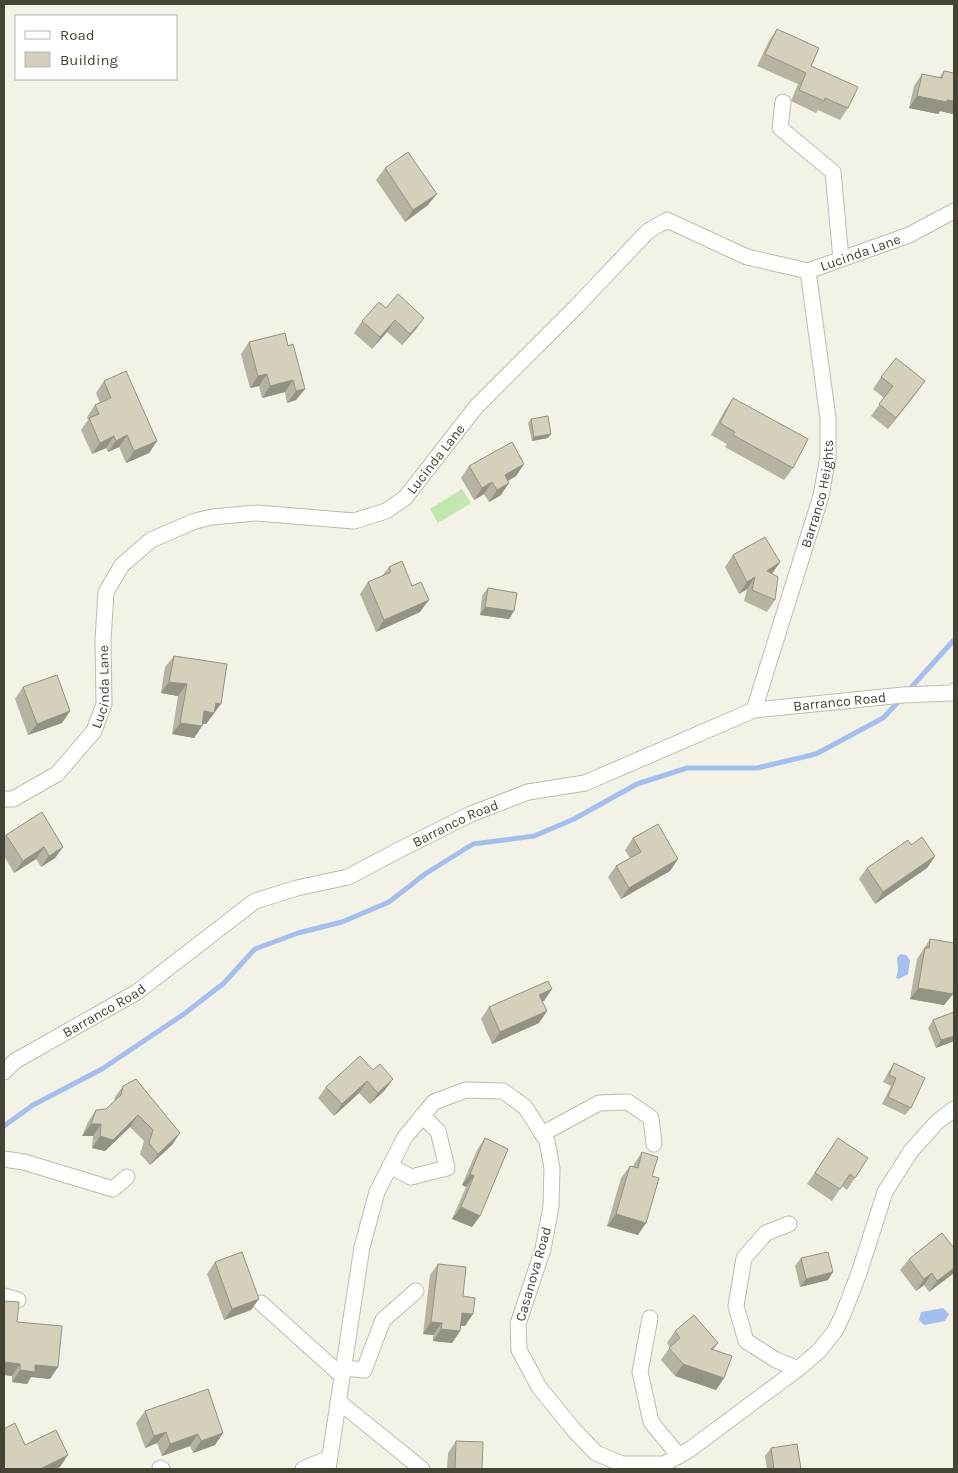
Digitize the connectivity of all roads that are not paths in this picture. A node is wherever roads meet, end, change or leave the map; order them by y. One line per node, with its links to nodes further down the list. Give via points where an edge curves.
1 (783, 102): 3 (street, via 780,128 833,172)
2 (954, 211): 3 (street, Lucinda Lane, via 909,235)
3 (841, 259): 4 (street, Lucinda Lane)
4 (808, 271): 6 (street, Barranco Heights, via 828,418 828,458 822,496); 7 (street, Lucinda Lane, via 747,257 667,220 648,230 476,407 405,498 386,512 354,521 257,513 212,517 151,540 122,565 106,592 102,640 104,704 94,731 57,774 13,799)
5 (954, 691): 6 (street, Barranco Road)
6 (754, 710): 8 (street, Barranco Road, via 585,782 528,792 471,814 348,877 255,901 137,992 14,1062)
7 (4, 799)
8 (4, 1072)
9 (954, 1109): 20 (street, Casanova Road, via 937,1122 911,1151 885,1192 859,1273 835,1331)
10 (422, 1116): 11 (street, Casanova Road, via 434,1102 466,1090 502,1091 525,1107); 14 (street, Casanova Road, via 405,1137); 14 (street, via 438,1131 447,1168 411,1177)
11 (542, 1134): 12 (street, via 599,1103 628,1102 651,1118); 23 (street, Casanova Road, via 547,1141 552,1168 551,1206 543,1249 518,1324 519,1350 539,1386 596,1453 622,1464 664,1464)
12 (654, 1144)
13 (4, 1159): 15 (street, via 113,1189)
14 (390, 1166): 21 (street, Casanova Road, via 377,1192 362,1247)
15 (127, 1177)
16 (789, 1224): 20 (street, via 766,1233 744,1258 736,1306 746,1341 776,1360)
17 (416, 1291): 21 (street, via 383,1320 364,1370)
18 (261, 1303): 21 (street)
19 (650, 1318): 23 (street, via 640,1372 651,1422)
20 (798, 1369): 23 (street, Casanova Road)
21 (343, 1372): 22 (street, Casanova Road)
22 (338, 1401): 24 (street, Casanova Road); 26 (street)
23 (679, 1456)
24 (328, 1464): 25 (street)
25 (303, 1469)
26 (422, 1469)

